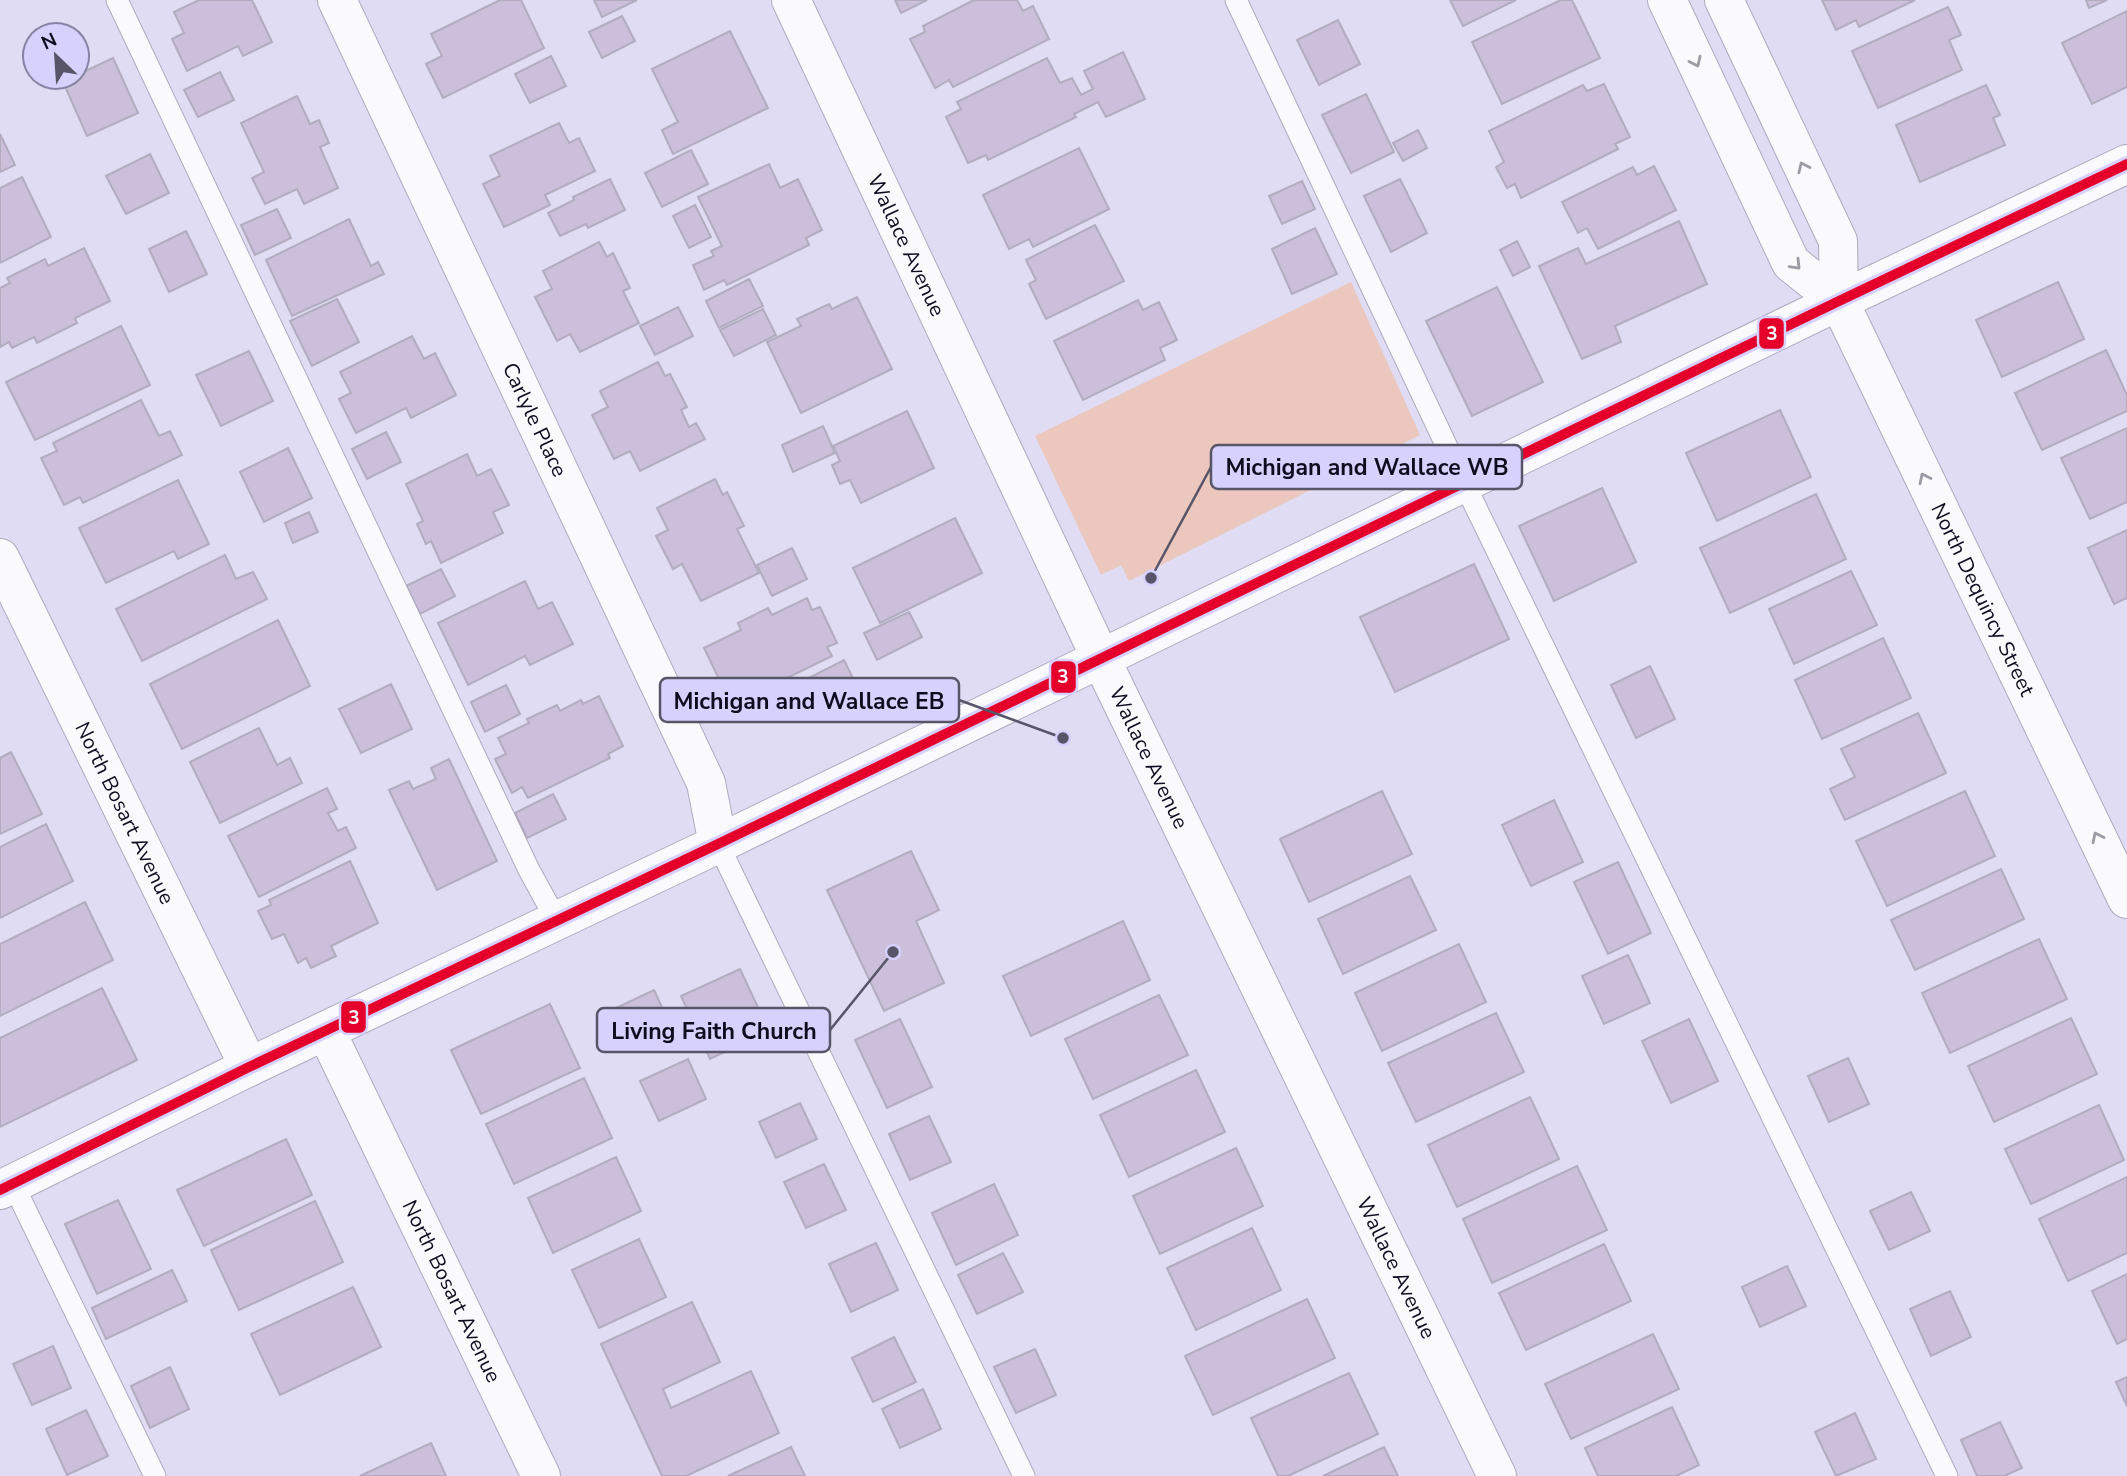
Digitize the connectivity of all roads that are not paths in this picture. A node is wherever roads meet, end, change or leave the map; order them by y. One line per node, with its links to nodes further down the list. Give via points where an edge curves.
1 (117, 0): 14 (lane)
2 (337, 0): 12 (street, Carlyle Place, via 706,783)
3 (791, 0): 11 (street, Wallace Avenue)
4 (1236, 0): 9 (lane)
5 (1667, 0): 8 (street, North Dequincy Street, one-way to 8, via 1791,263)
6 (1724, 0): 8 (street, North Dequincy Street, one-way to 6, via 1838,241)
7 (2127, 164): 8 (street)
8 (1839, 301): 9 (street); 13 (street, North Dequincy Street, one-way to 8)
9 (1464, 483): 11 (street); 22 (lane)
10 (0, 558): 16 (street, North Bosart Avenue)
11 (1101, 659): 12 (street); 21 (street, Wallace Avenue)
12 (718, 844): 14 (street); 20 (lane)
13 (2127, 899)
14 (556, 921): 15 (street)
15 (326, 1031): 16 (street); 19 (street, North Bosart Avenue)
16 (249, 1067): 17 (street)
17 (6, 1187): 18 (lane)
18 (155, 1476)
19 (541, 1476)
20 (1024, 1476)
21 (1497, 1476)
22 (1947, 1476)

